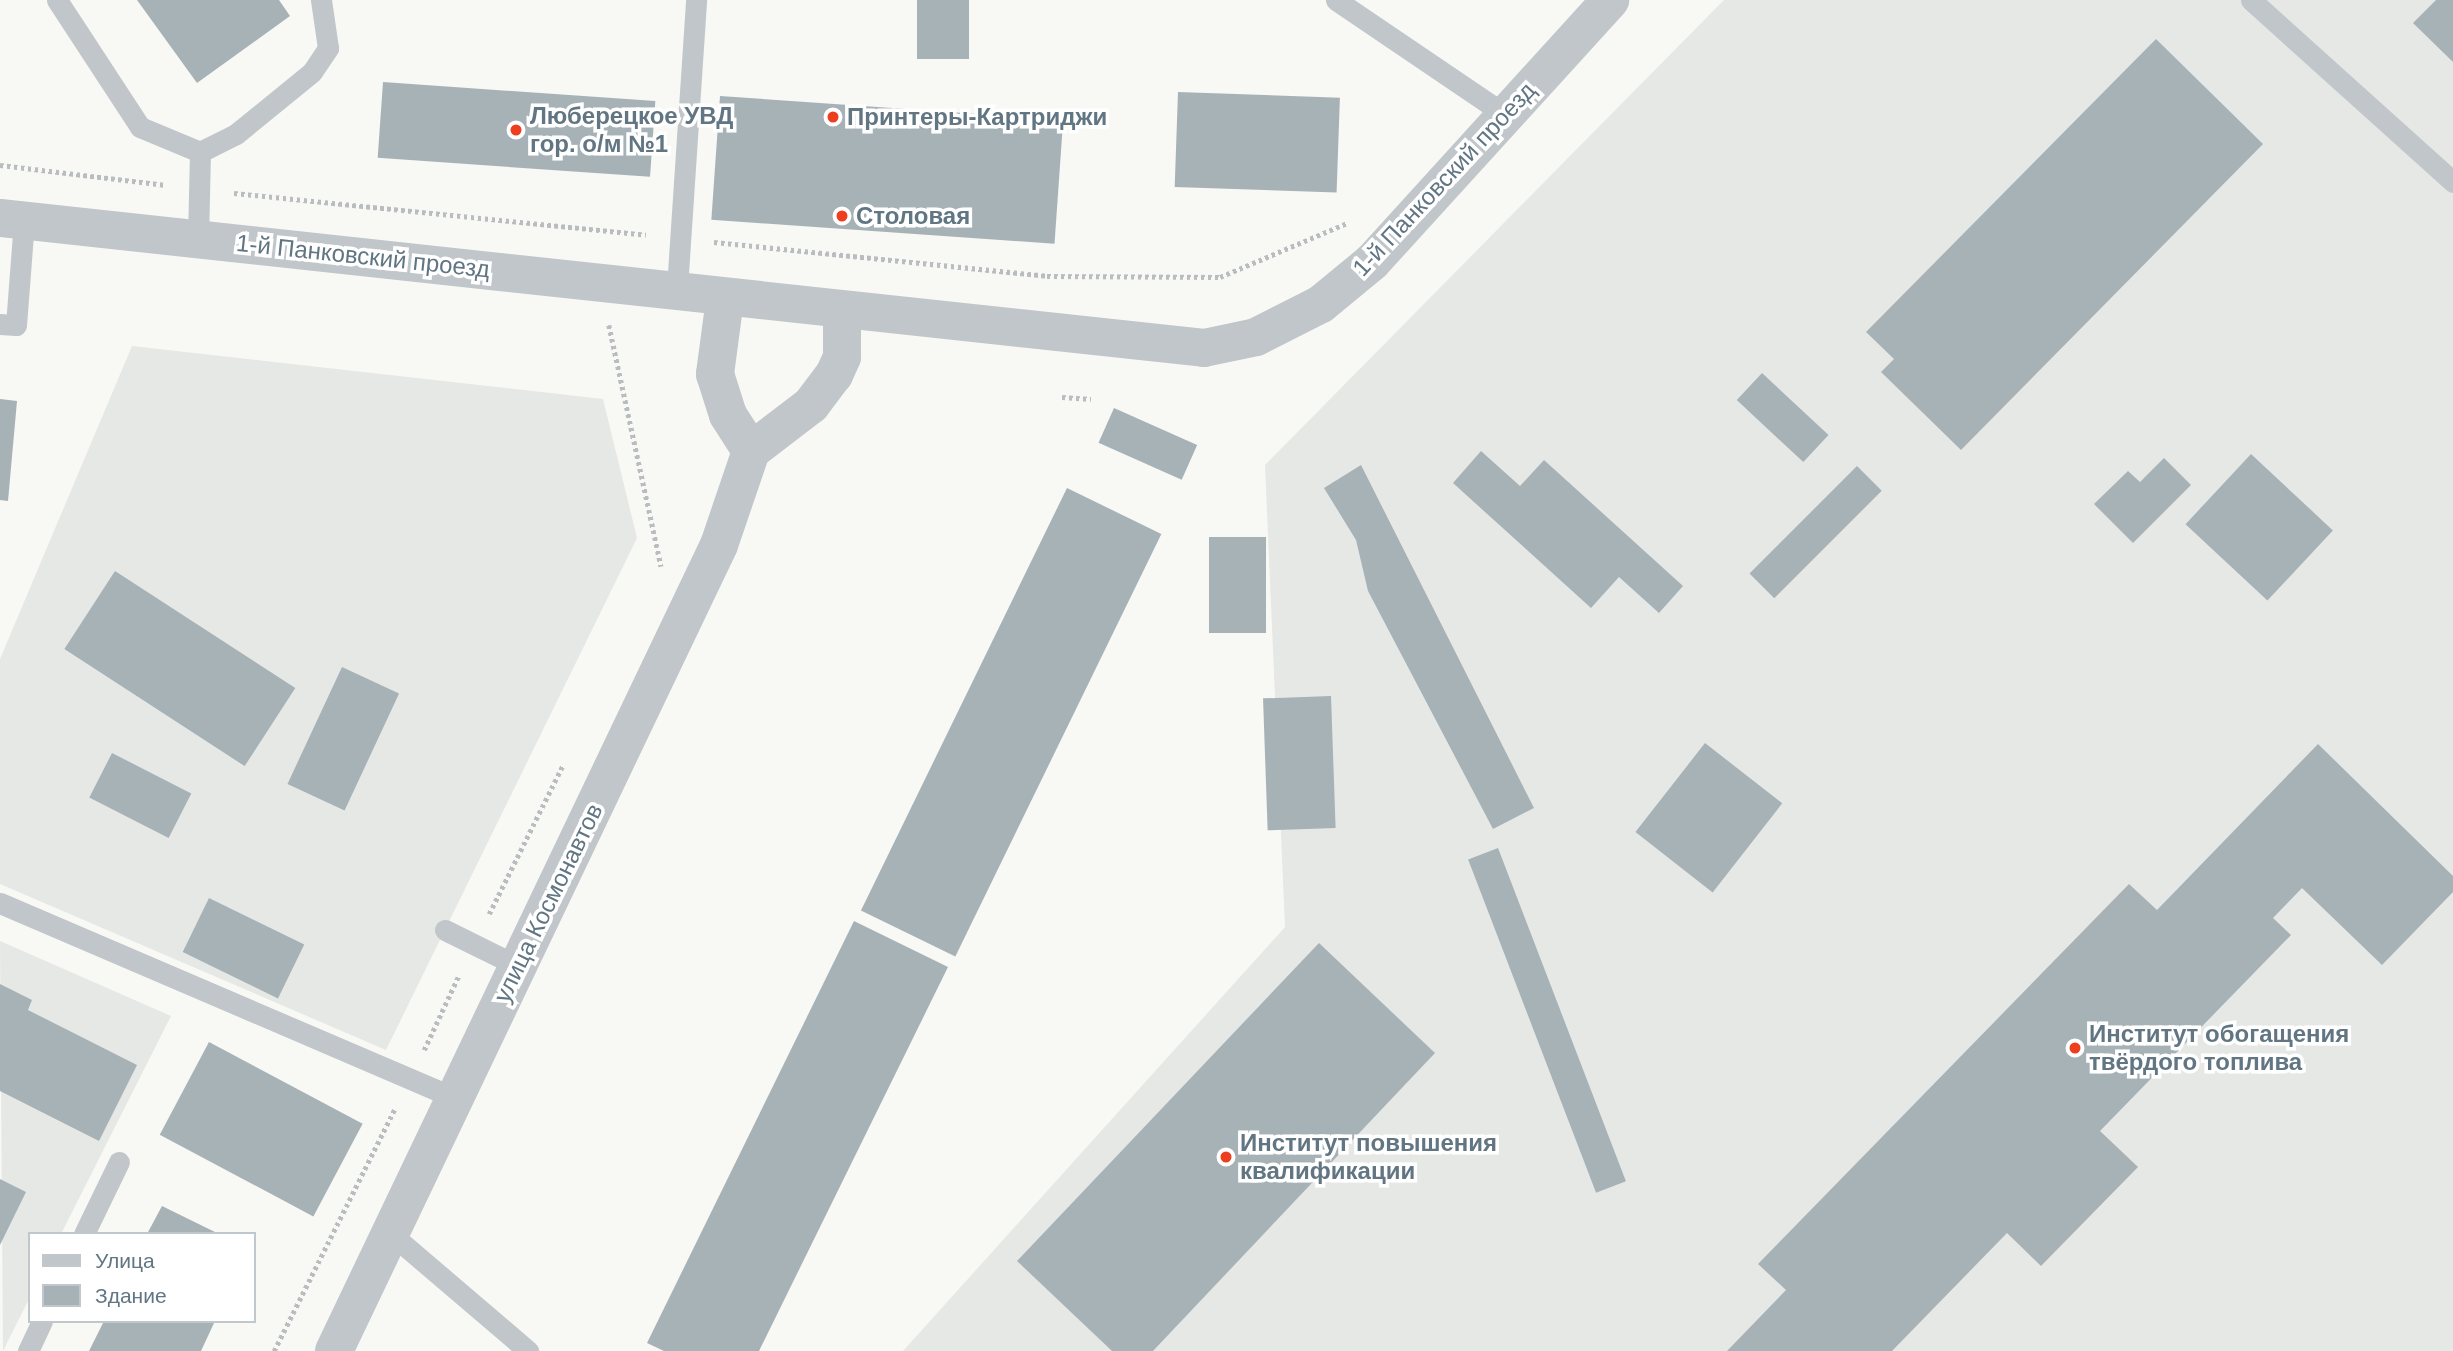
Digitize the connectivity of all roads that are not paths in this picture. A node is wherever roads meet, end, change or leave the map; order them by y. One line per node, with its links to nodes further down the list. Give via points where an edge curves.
1 (57, 0): 8 (lane, via 140,127)
2 (321, 0): 8 (lane, via 328,48 312,72 236,134)
3 (696, 0): 12 (lane)
4 (1336, 0): 7 (lane)
5 (1610, 0): 7 (street, 1-й Панковский проезд)
6 (2251, 0): 9 (lane)
7 (1506, 115): 14 (street, 1-й Панковский проезд, via 1371,262 1321,304 1256,337 1204,348)
8 (200, 152): 11 (lane)
9 (2453, 182)
10 (12, 219): 11 (street, 1-й Панковский проезд); 15 (lane, via 16,325)
11 (198, 240): 12 (street, 1-й Панковский проезд)
12 (677, 288): 13 (street, 1-й Панковский проезд)
13 (724, 299): 14 (street, 1-й Панковский проезд); 16 (street, via 715,374 728,415)
14 (842, 312): 16 (street, via 842,357 834,375 811,405)
15 (0, 324)
16 (751, 450): 19 (street, улица Космонавтов, via 719,545)
17 (0, 903): 20 (lane)
18 (445, 930): 19 (lane)
19 (518, 966): 20 (street, улица Космонавтов)
20 (455, 1098): 23 (street, улица Космонавтов)
21 (118, 1162): 22 (lane)
22 (85, 1232)
23 (390, 1233): 26 (street, улица Космонавтов); 27 (lane)
24 (41, 1323): 25 (lane)
25 (28, 1351)
26 (334, 1351)
27 (528, 1351)

